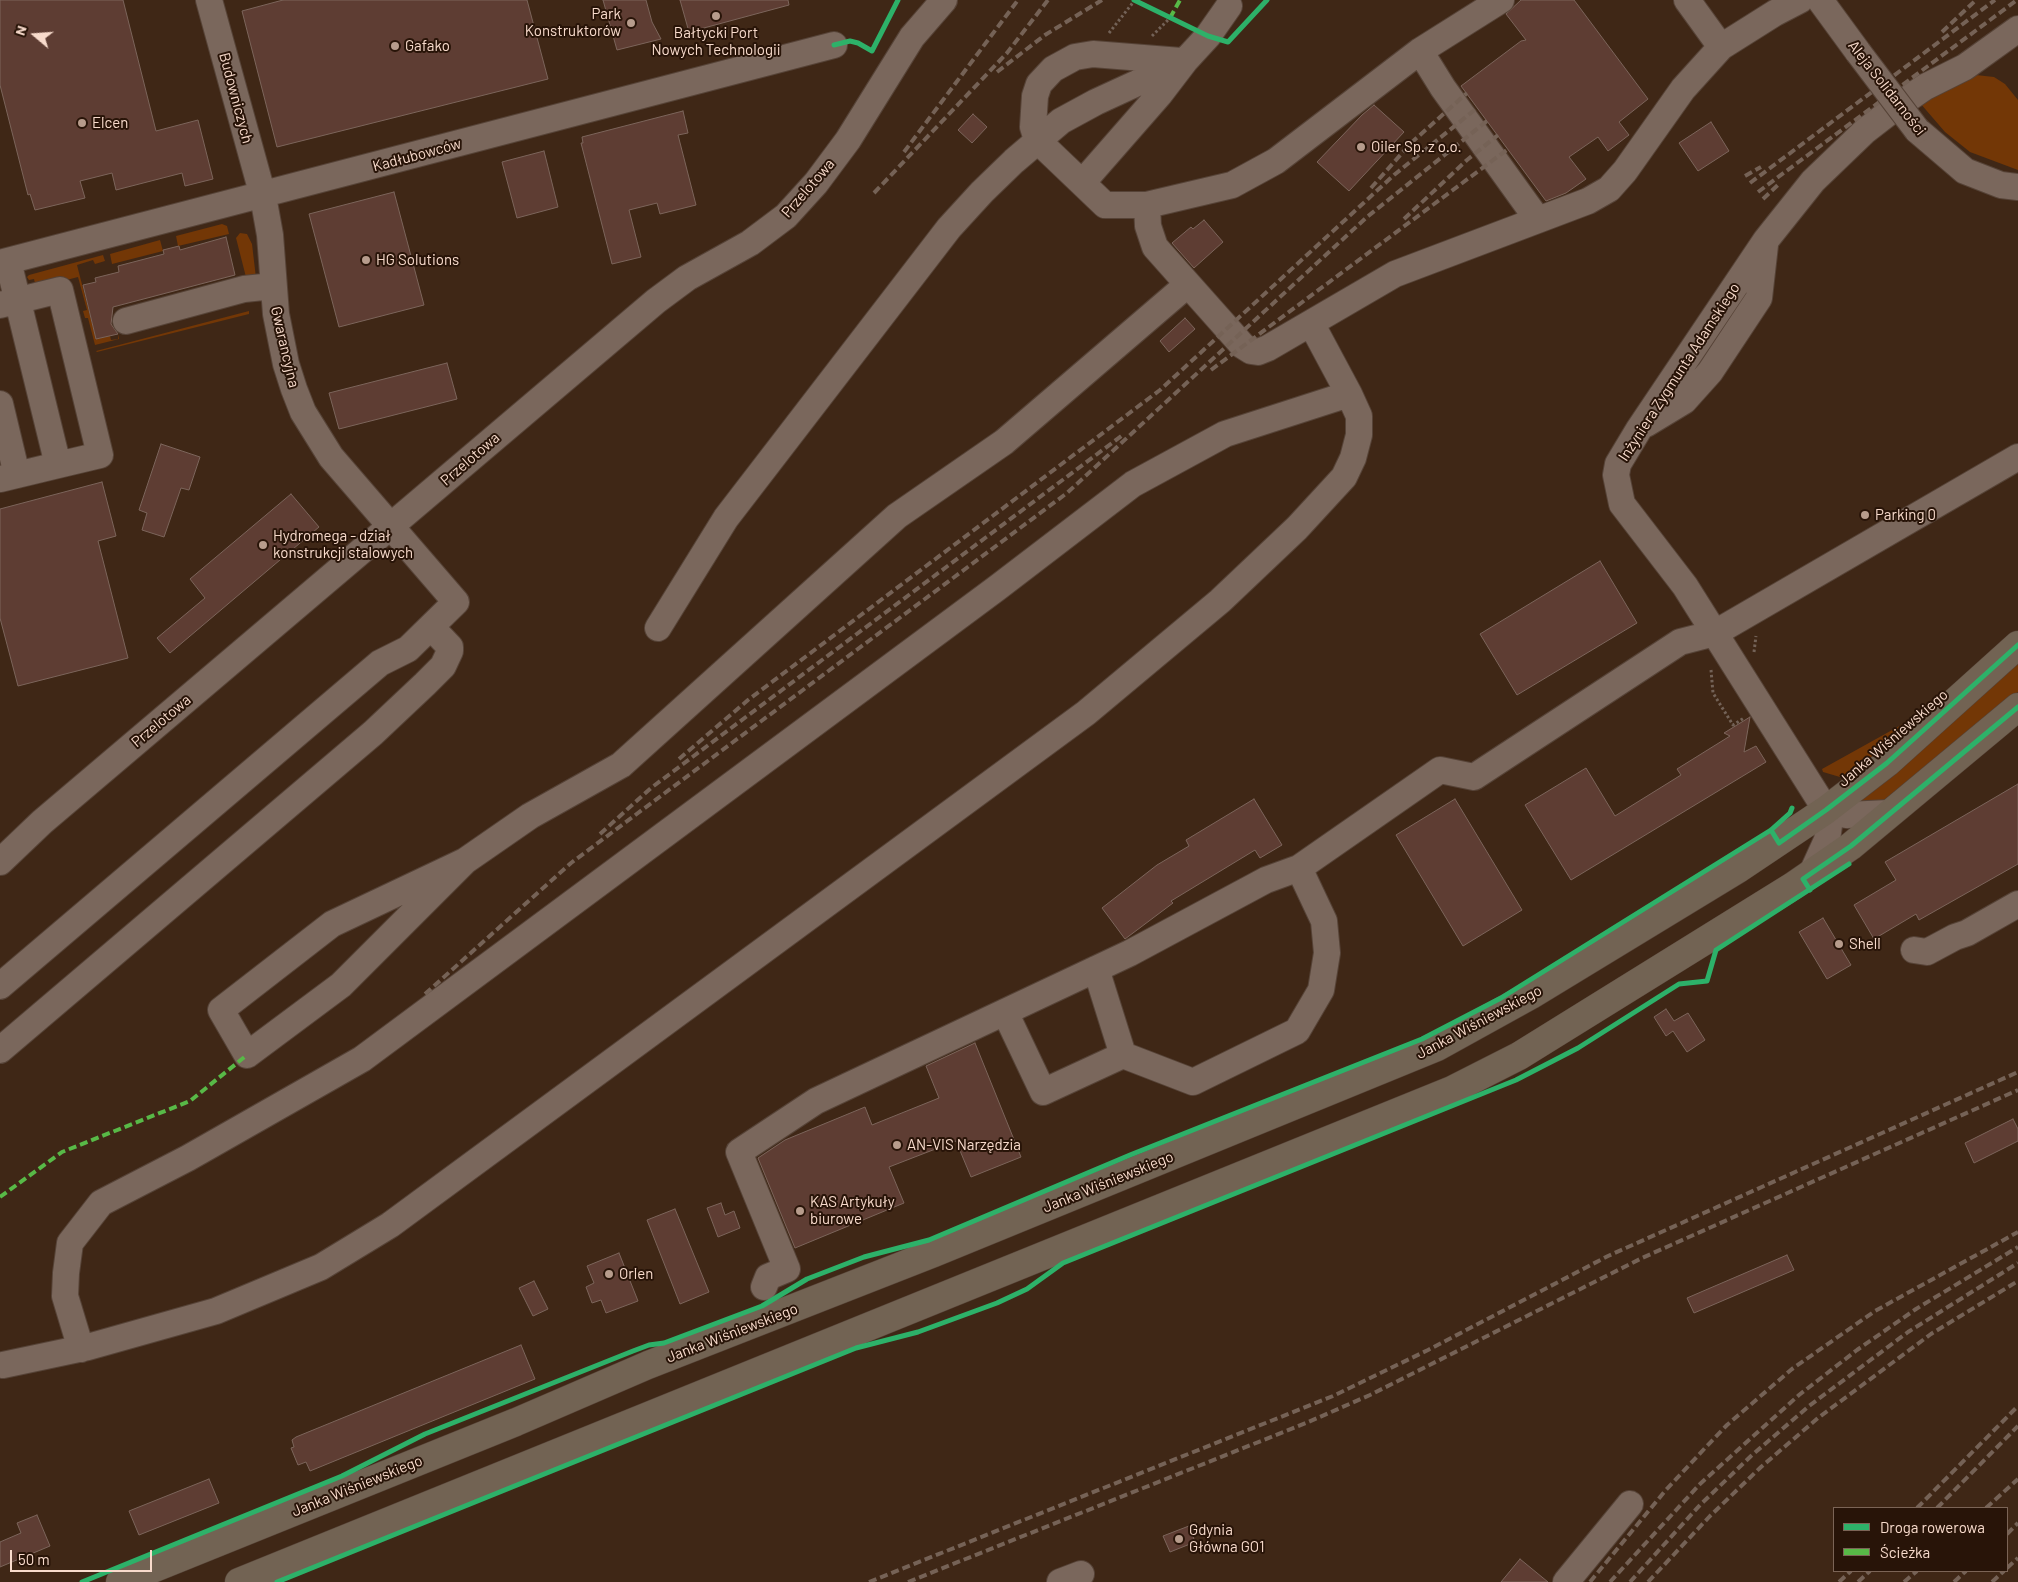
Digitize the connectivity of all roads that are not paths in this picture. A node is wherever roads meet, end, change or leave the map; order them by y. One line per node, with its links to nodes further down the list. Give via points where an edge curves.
1 (209, 0): 18 (street, Budowniczych)
2 (928, 0): 10 (street, Przelotowa)
3 (944, 0): 10 (street, Przelotowa)
4 (1501, 0): 13 (street)
5 (1688, 0): 12 (street)
6 (1800, 0): 12 (street)
7 (1820, 0): 17 (street, Aleja Solidarności, bridge, via 1917,130 1965,171 2001,185)
8 (1228, 2): 14 (street, via 1208,36)
9 (2018, 29): 35 (street, Inżyniera Zygmunta Adamskiego, via 1965,67 1896,107 1865,131 1813,182 1766,240 1622,454 1617,469 1622,504 1685,586)
10 (912, 37): 32 (street, Przelotowa, via 848,140 816,184 786,216 750,243 688,278 656,301)
11 (834, 45): 18 (street, Kadłubowców)
12 (1721, 47): 20 (street, via 1682,90 1609,189 1588,201)
13 (1420, 51): 19 (street, via 1276,161 1232,184); 20 (street, via 1442,88)
14 (1185, 61): 15 (street, via 1096,102 1061,121); 15 (street, via 1093,54 1075,57 1052,69 1039,84 1035,96 1033,119); 16 (street)
15 (1038, 140): 16 (street); 34 (street, via 949,228 726,518)
16 (1082, 183): 19 (street, via 1105,205)
17 (2018, 187)
18 (263, 196): 21 (street, Kadłubowców); 23 (street, Gwarancyjna, via 270,235)
19 (1147, 205): 22 (street, via 1148,226 1155,247)
20 (1538, 220): 26 (street, via 1395,274)
21 (4, 262): 24 (street)
22 (1188, 285): 26 (street, via 1235,339 1251,351 1268,348); 40 (street, via 1004,442 896,516 621,765 530,816)
23 (273, 286): 25 (street, via 244,289); 32 (street, Gwarancyjna, via 286,364 304,412 331,456)
24 (9, 303): 30 (street); 30 (street, via 60,290 100,456)
25 (126, 321)
26 (1311, 323): 27 (street)
27 (1349, 394): 52 (street, via 1359,416 1359,435 1344,476 1297,528 1220,601 1086,712 390,1225 320,1267 216,1312); 52 (street, via 1225,434 1133,484 362,1059 188,1158 101,1203 70,1243 65,1296)
28 (0, 404): 31 (street)
29 (2018, 457): 35 (street)
30 (58, 465): 31 (street)
31 (8, 477)
32 (392, 526): 33 (street, Gwarancyjna, via 456,602); 41 (street, Przelotowa, via 42,822)
33 (431, 627): 47 (street, via 408,649 380,663); 49 (street, via 450,647 450,652 443,666 425,684 373,733)
34 (658, 628)
35 (1715, 633): 38 (street, Inżyniera Zygmunta Adamskiego); 42 (street, via 1680,642 1474,778 1440,770)
36 (2018, 645): 38 (highway, Janka Wiśniewskiego, via 1887,764)
37 (2018, 707): 39 (highway)
38 (1826, 810): 39 (street, via 1847,815); 43 (street, Inżyniera Zygmunta Adamskiego, via 1830,818 1827,840); 55 (highway, Janka Wiśniewskiego, via 1738,869 1532,995 1397,1065 648,1365 516,1422)
39 (1889, 813): 43 (highway, via 1851,846)
40 (465, 861): 40 (street, via 341,985 247,1055 221,1010 332,924)
41 (0, 862)
42 (1298, 868): 46 (street, via 1266,880); 50 (street, via 1324,921 1327,953 1321,990 1297,1031 1193,1082)
43 (1812, 873): 56 (highway, via 1519,1056 1452,1090)
44 (2018, 904): 45 (street, via 1927,952)
45 (1914, 950)
46 (1096, 968): 48 (street); 50 (street)
47 (0, 986)
48 (1005, 1012): 50 (street, via 1043,1092); 51 (street, via 816,1101 740,1152 787,1269 768,1277)
49 (0, 1050)
50 (1123, 1054)
51 (764, 1287)
52 (81, 1349): 53 (street)
53 (3, 1365)
54 (1630, 1504): 57 (street)
55 (120, 1582)
56 (239, 1582)
57 (1566, 1582)

